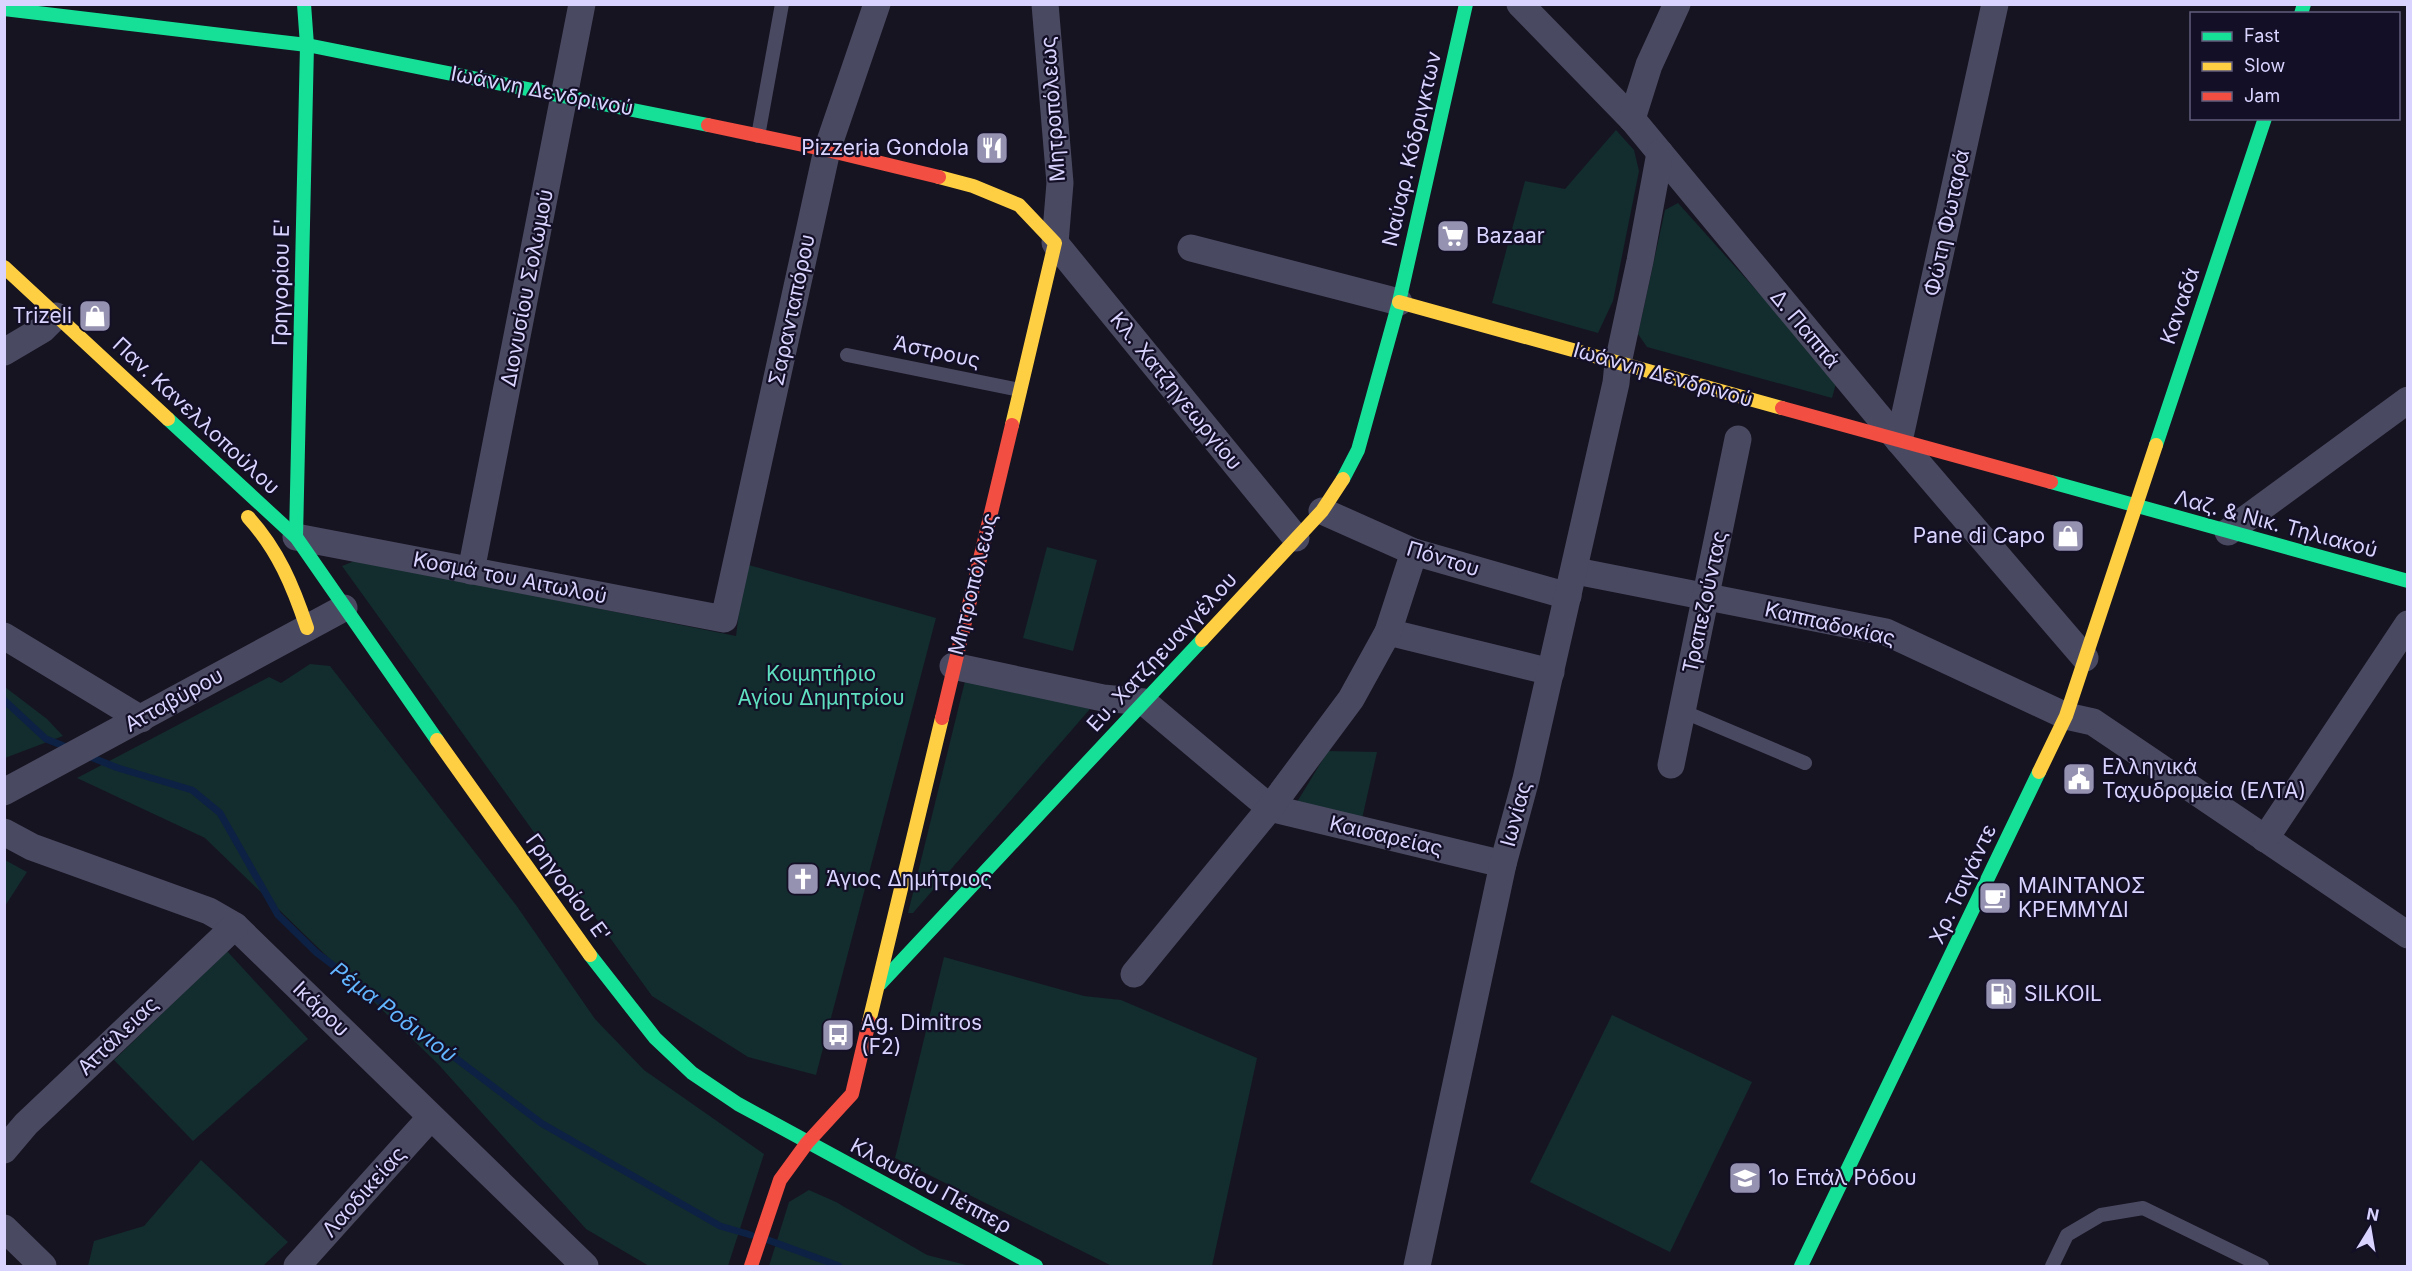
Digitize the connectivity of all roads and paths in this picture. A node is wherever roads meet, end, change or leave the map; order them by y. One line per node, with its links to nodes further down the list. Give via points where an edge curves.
1 (304, 4): 12 (street, Γρηγορίου Ε')
2 (582, 4): 13 (street, Διονυσίου Σολωμού)
3 (782, 4): 16 (lane)
4 (877, 4): 17 (street, Σαρανταπόρου)
5 (1045, 4): 19 (street, Μητροπόλεως, via 1060,183)
6 (1466, 4): 22 (street, Ναύαρ. Κόδριγκτων)
7 (1520, 4): 14 (street, Δ. Παππά)
8 (1677, 4): 14 (street, via 1649,65)
9 (1995, 4): 30 (street, Φώτη Φωταρά)
10 (31, 8): 11 (street, Ιωάννη Δενδρινού); 12 (street, Ιωάννη Δενδρινού)
11 (4, 9)
12 (307, 45): 13 (street, Ιωάννη Δενδρινού); 36 (street, Γρηγορίου Ε')
13 (566, 95): 16 (street, Ιωάννη Δενδρινού); 38 (street, Διονυσίου Σολωμού)
14 (1632, 119): 18 (street, Δ. Παππά)
15 (2264, 120): 31 (street, Καναδά)
16 (758, 136): 17 (street, Ιωάννη Δενδρινού)
17 (827, 150): 19 (street, Ιωάννη Δενδρινού, via 973,186 1010,201 1019,205); 44 (street, Σαρανταπόρου)
18 (1660, 153): 26 (street, Ιωνίας); 30 (street, Δ. Παππά)
19 (1055, 243): 27 (street, Μητροπόλεως); 35 (street, Κλ. Χατζηγεωργίου)
20 (1191, 248): 22 (street, Ιωάννη Δενδρινού)
21 (4, 267): 23 (street, Παν. Κανελλοπούλου)
22 (1399, 302): 26 (street, Ιωάννη Δενδρινού); 33 (street, Ευ. Χατζηευαγγέλου, via 1358,450)
23 (46, 326): 24 (street); 36 (street, Παν. Κανελλοπούλου)
24 (4, 352)
25 (847, 355): 27 (lane, Άστρους)
26 (1618, 363): 30 (street, Ιωάννη Δενδρινού); 41 (street, Ιωνίας)
27 (1020, 390): 50 (street, Μητροπόλεως)
28 (2408, 400): 34 (street)
29 (1738, 439): 42 (street, Τραπεζούντας)
30 (1899, 441): 31 (street, Ιωάννη Δενδρινού); 49 (street, Δ. Παππά)
31 (2134, 507): 34 (street, Λαζ. & Νικ. Τηλιακού); 49 (street, Χρ. Τσιγάντε)
32 (241, 511): 36 (street, Παν. Κανελλοπούλου)
33 (1322, 511): 35 (street, Ευ. Χατζηευαγγέλου); 37 (street, Πόντου)
34 (2228, 532): 40 (street, Λαζ. & Νικ. Τηλιακού)
35 (1296, 538): 52 (street, Ευ. Χατζηευαγγέλου)
36 (286, 543): 38 (street, Κοσμά του Αιτωλού); 43 (street, Παν. Κανελλοπούλου); 46 (street, Παν. Κανελλοπούλου, via 293,585)
37 (1414, 552): 41 (street, Πόντου); 47 (street)
38 (471, 571): 44 (street, Κοσμά του Αιτωλού)
39 (1581, 572): 42 (street, Καππαδοκίας)
40 (2408, 581)
41 (1568, 596): 51 (street, Ιωνίας)
42 (1706, 597): 53 (street, Τραπεζούντας); 54 (street, Καππαδοκίας, via 1886,632)
43 (344, 608): 46 (street, Ατταβύρου); 68 (street, Γρηγορίου Ε', via 579,941 655,1038 692,1073)
44 (724, 620)
45 (2408, 624): 61 (street)
46 (307, 628): 55 (street, Ατταβύρου)
47 (1388, 632): 51 (street); 59 (street, via 1351,699)
48 (4, 636): 55 (street)
49 (2085, 658): 54 (street, Χρ. Τσιγάντε)
50 (953, 666): 52 (street, via 1103,698); 66 (street, Μητροπόλεως)
51 (1551, 672): 62 (street, Ιωνίας)
52 (1144, 702): 59 (street, Καισαρείας); 66 (street, Ευ. Χατζηευαγγέλου)
53 (1682, 711): 56 (lane); 57 (street, Τραπεζούντας)
54 (2066, 716): 61 (street, Καππαδοκίας, via 2093,722); 77 (street, Χρ. Τσιγάντε)
55 (141, 719): 58 (street, Ατταβύρου)
56 (1805, 763)
57 (1671, 765)
58 (4, 792)
59 (1270, 808): 62 (street, Καισαρείας); 65 (street)
60 (4, 832): 63 (street, Ικάρου, via 32,847 210,911)
61 (2265, 839): 64 (street, Καππαδοκίας)
62 (1503, 864): 76 (street, Ιωνίας)
63 (235, 926): 67 (street, Ικάρου); 69 (street, Αττάλειας, via 26,1124)
64 (2408, 935)
65 (1134, 975)
66 (879, 986): 68 (street, Μητροπόλεως, via 852,1094)
67 (431, 1117): 72 (street, Λαοδικείας); 73 (street, Ικάρου)
68 (807, 1143): 74 (street, Μητροπόλεως, via 780,1180); 75 (street, Κλαυδίου Πέππερ)
69 (4, 1150)
70 (4, 1228): 71 (street)
71 (43, 1266)
72 (297, 1266)
73 (585, 1266)
74 (751, 1266)
75 (1036, 1266)
76 (1417, 1266)
77 (1801, 1266)
78 (2052, 1266): 79 (lane, via 2067,1235 2101,1215 2143,1208)
79 (2262, 1266)

